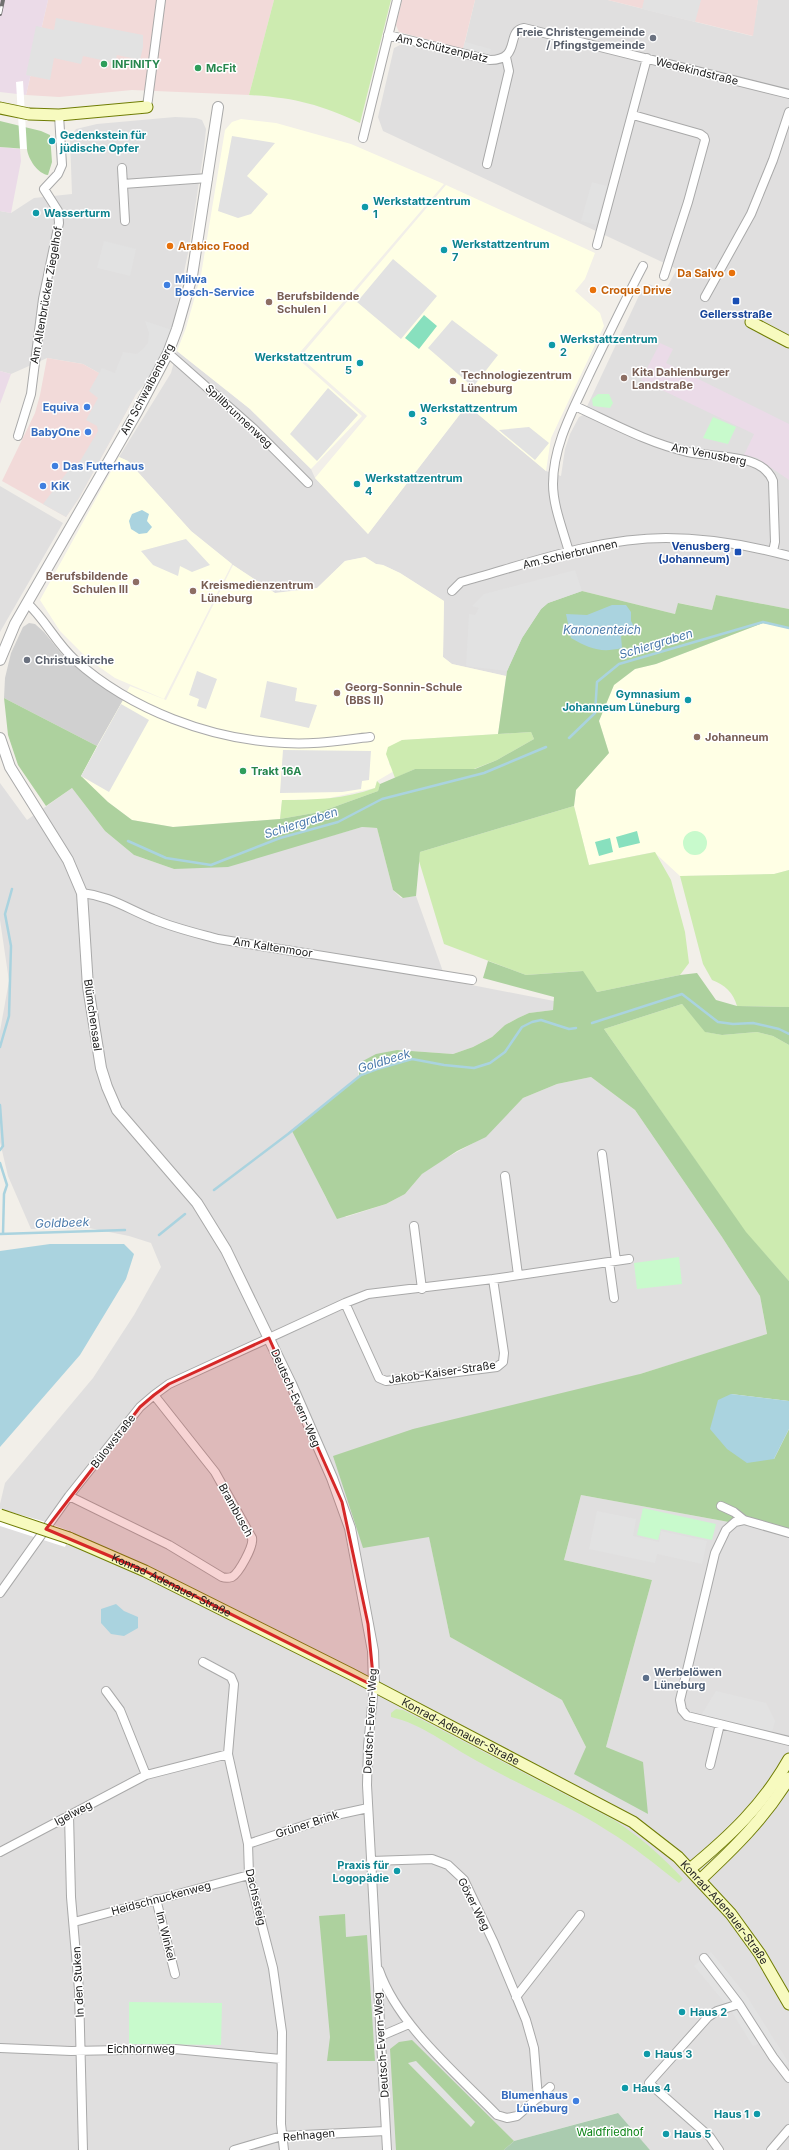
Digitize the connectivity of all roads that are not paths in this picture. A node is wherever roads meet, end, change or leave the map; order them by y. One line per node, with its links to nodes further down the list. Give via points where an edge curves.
1 (161, 0): 7 (street)
2 (397, 0): 3 (street, Am Schützenplatz)
3 (388, 35): 4 (street, Am Schützenplatz, via 490,60); 13 (street, Am Schützenplatz)
4 (506, 57): 5 (street, Wedekindstraße, via 511,52 516,32 524,28); 14 (street, via 508,70)
5 (647, 58): 6 (street, Wedekindstraße); 12 (street)
6 (789, 94)
7 (147, 107): 11 (main road)
8 (218, 107): 16 (street, Am Schwalbenberg)
9 (0, 108): 11 (main road, via 30,114)
10 (789, 112): 22 (street, via 774,160 751,214)
11 (59, 115): 27 (street, Am Altenbrücker Ziegelhof, via 62,165 58,174 44,189 58,211 59,223 43,299 31,394)
12 (633, 116): 19 (street); 21 (street, via 700,134 705,140)
13 (363, 138)
14 (486, 164)
15 (122, 168): 17 (street)
16 (208, 178): 17 (street); 25 (street, Am Schwalbenberg, via 190,283 178,329)
17 (123, 184): 18 (street)
18 (124, 221)
19 (597, 245)
20 (643, 266): 26 (street)
21 (664, 276)
22 (705, 298)
23 (751, 322): 24 (main road)
24 (789, 342)
25 (168, 353): 28 (street, Spillbrunnenweg, via 254,429); 33 (street, Am Schwalbenberg)
26 (575, 406): 29 (street, via 562,434 554,474 554,497); 30 (street, Am Venusberg, via 657,443 688,452 741,459 764,468 770,474 773,485 775,542)
27 (18, 436)
28 (308, 482)
29 (569, 552): 30 (street, Am Schierbrunnen, via 614,543 665,538 718,541); 32 (street, Am Schierbrunnen, via 461,582)
30 (772, 552): 31 (street, Am Schierbrunnen)
31 (789, 556)
32 (452, 591)
33 (27, 603): 34 (street, via 7,638); 35 (street, via 62,647 85,668 135,700 176,720 238,737 286,744)
34 (0, 660)
35 (370, 737)
36 (0, 738): 37 (street, Blümchensaal, via 10,767 68,860)
37 (82, 893): 38 (street, Am Kaltenmoor, via 110,898 154,920 218,938); 44 (street, Blümchensaal, via 88,987 101,1068 107,1087 118,1110 132,1130 206,1215)
38 (472, 980)
39 (602, 1154): 43 (street)
40 (505, 1176): 45 (street)
41 (414, 1226): 47 (street)
42 (629, 1259): 43 (street, Bülowstraße)
43 (613, 1261): 45 (street, Bülowstraße); 48 (street)
44 (237, 1270): 50 (street, Deutsch-Evern-Weg)
45 (518, 1275): 46 (street, Bülowstraße)
46 (493, 1279): 47 (street, Bülowstraße); 49 (street, Jakob-Kaiser-Straße, via 504,1353 503,1362 497,1367 386,1381 379,1378)
47 (422, 1289): 49 (street, Bülowstraße, via 368,1294)
48 (614, 1298)
49 (345, 1303): 50 (street, Bülowstraße)
50 (269, 1338): 51 (street, Bülowstraße, via 169,1384); 59 (street, Deutsch-Evern-Weg, via 346,1515 372,1651)
51 (154, 1395): 52 (street, Bülowstraße, via 140,1407); 52 (street, Brambusch, via 215,1472 252,1538 252,1546 236,1574 228,1578 222,1577 169,1545)
52 (69, 1496): 57 (street, Bülowstraße)
53 (721, 1506): 55 (street)
54 (0, 1515): 59 (main road, Konrad-Adenauer-Straße, bridge, via 69,1538 145,1571)
55 (744, 1520): 56 (street); 61 (street, via 735,1522 726,1530 715,1553 680,1700 682,1710 687,1716)
56 (789, 1534)
57 (0, 1593)
58 (203, 1662): 63 (street, Dachssteig, via 234,1680)
59 (374, 1686): 68 (street, Deutsch-Evern-Weg, via 367,1761); 73 (main road, Konrad-Adenauer-Straße, via 621,1815 663,1844)
60 (106, 1691): 66 (street, via 120,1710)
61 (720, 1724): 62 (street); 65 (street)
62 (789, 1741)
63 (228, 1754): 66 (street, Igelweg); 70 (street, Dachssteig)
64 (789, 1759): 73 (main road, via 743,1822)
65 (710, 1765)
66 (146, 1775): 69 (street, Igelweg)
67 (789, 1778): 75 (main road, via 764,1817)
68 (368, 1808): 70 (street, Grüner Brink, via 336,1815); 72 (street, Deutsch-Evern-Weg)
69 (69, 1815): 71 (street, Igelweg); 78 (street, In den Stuken)
70 (248, 1844): 74 (street, Dachssteig)
71 (0, 1852)
72 (370, 1860): 80 (street, Deutsch-Evern-Weg); 82 (street, Göxer Weg, via 424,1858 442,1861 455,1869 468,1890)
73 (690, 1869): 75 (main road, Konrad-Adenauer-Straße)
74 (249, 1875): 76 (street, Heidschnuckenweg); 89 (street, Dachssteig, via 273,1968 282,2032)
75 (700, 1880): 84 (main road, Konrad-Adenauer-Straße, via 749,1937)
76 (156, 1899): 78 (street, Heidschnuckenweg); 81 (street, Im Winkel)
77 (580, 1915): 82 (street)
78 (74, 1922): 88 (street, In den Stuken)
79 (704, 1958): 83 (street)
80 (376, 1960): 85 (street, via 387,1990); 86 (street, Deutsch-Evern-Weg)
81 (175, 1974)
82 (516, 1997): 92 (street, Göxer Weg, via 534,2048)
83 (739, 2004): 90 (street); 101 (street, via 717,2011 708,2017 649,2083 710,2137)
84 (789, 2004)
85 (409, 2024): 86 (street); 92 (street, via 497,2115 507,2118 517,2116)
86 (381, 2036): 94 (street, Deutsch-Evern-Weg)
87 (0, 2048): 88 (street, Eichhornweg)
88 (81, 2050): 89 (street, Eichhornweg, via 175,2049); 97 (street, In den Stuken)
89 (281, 2059): 95 (street, Dachssteig)
90 (789, 2078)
91 (550, 2088): 92 (street)
92 (538, 2098)
93 (789, 2129): 96 (street)
94 (386, 2131): 95 (street, Rehhagen); 100 (street, Deutsch-Evern-Weg)
95 (282, 2136): 98 (street, Rehhagen); 99 (street, Dachssteig)
96 (772, 2149)
97 (83, 2150)
98 (234, 2150)
99 (284, 2150)
100 (387, 2150)
101 (719, 2150)

